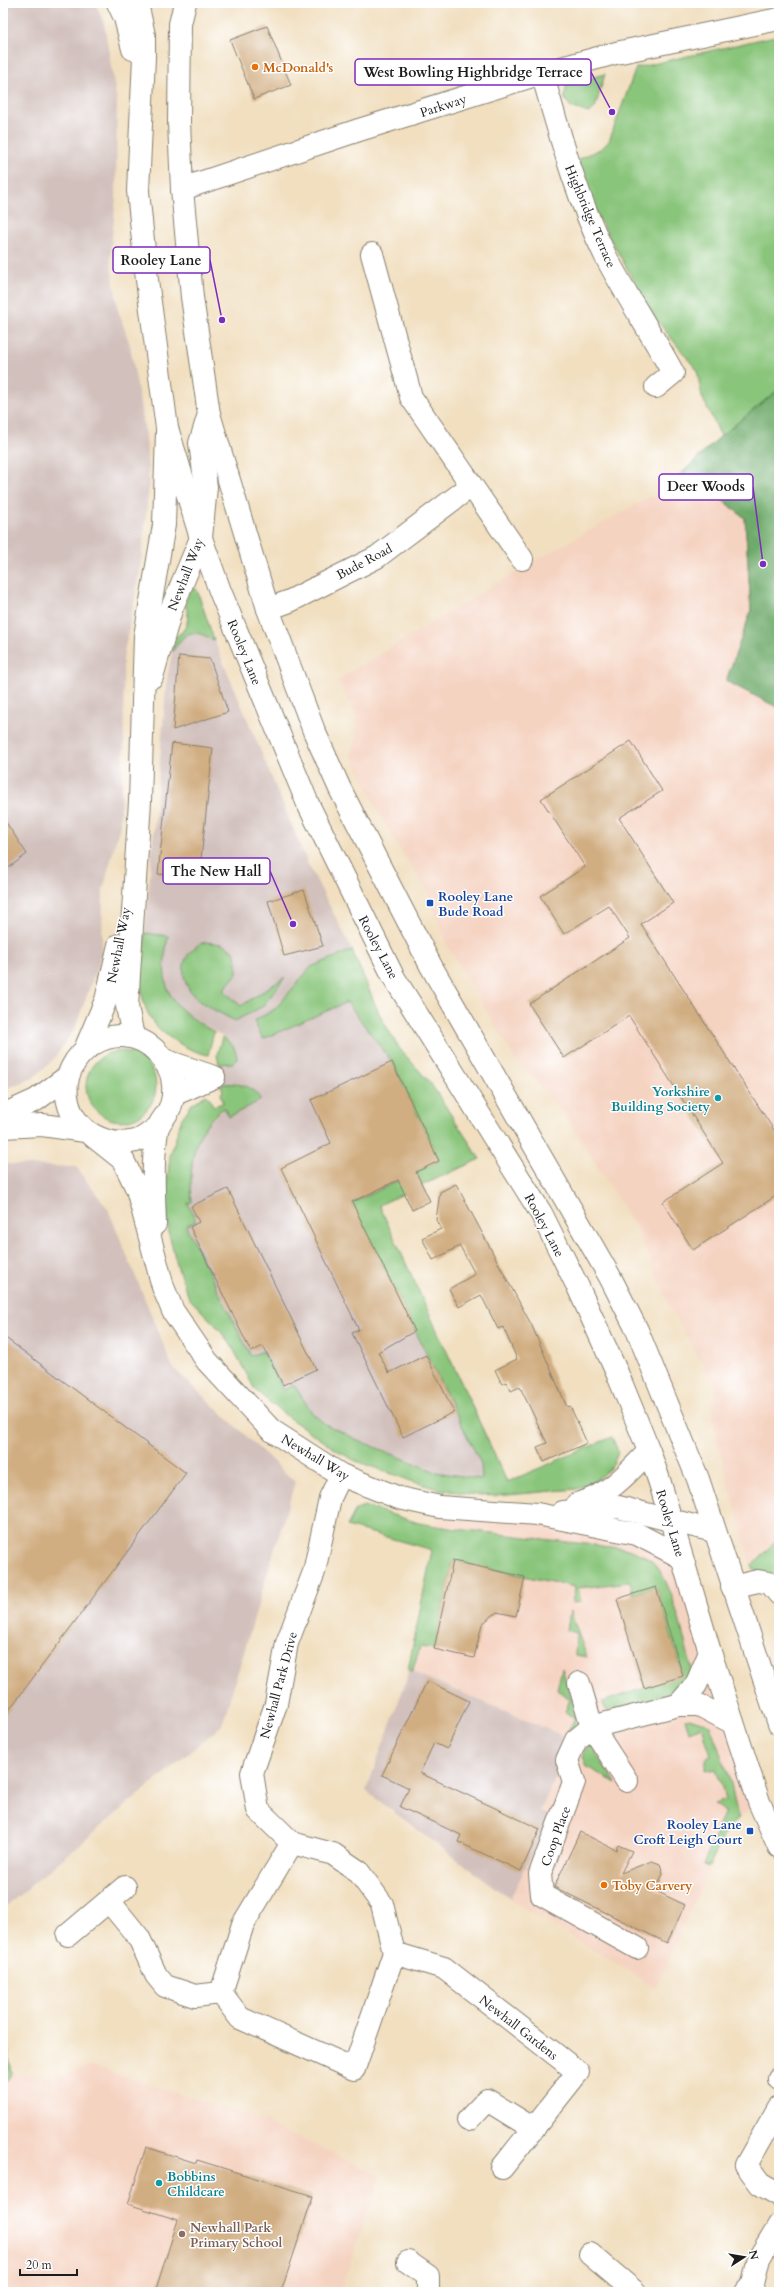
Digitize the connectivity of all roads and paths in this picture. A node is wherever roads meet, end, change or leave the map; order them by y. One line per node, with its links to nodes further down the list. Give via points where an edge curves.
1 (118, 3): 6 (main road, via 131,36)
2 (137, 3): 6 (main road, Rooley Lane, via 144,35)
3 (185, 3): 7 (main road, via 180,24 178,76)
4 (779, 19): 5 (main road, Parkway, via 616,53)
5 (542, 73): 7 (main road, Parkway); 9 (main road, Highbridge Terrace, via 580,195 606,257 673,373)
6 (141, 112): 11 (main road, Rooley Lane, via 138,192)
7 (182, 189): 10 (main road, via 192,297)
8 (372, 254): 12 (main road, via 411,397)
9 (656, 387)
10 (209, 414): 13 (main road, Newhall Way, via 200,443 206,487); 15 (main road)
11 (167, 428): 13 (main road, Rooley Lane); 16 (main road, Newhall Way, via 164,525 145,636)
12 (471, 486): 14 (main road); 15 (main road, Bude Road, via 377,557 290,601)
13 (201, 538): 16 (main road, Newhall Way, via 171,610); 28 (main road, Rooley Lane, via 220,591 308,804 373,939 393,976 541,1213 599,1334)
14 (522, 560)
15 (268, 609): 32 (main road, via 314,731 340,789 427,959 610,1277 637,1330 698,1479)
16 (143, 709): 17 (main road, Newhall Way)
17 (136, 839): 18 (main road, Newhall Way, via 126,1006); 19 (main road, Newhall Way, via 116,964 106,1000)
18 (133, 1037): 19 (main road, Newhall Way, via 112,1035); 20 (main road, Newhall Way, via 151,1046)
19 (86, 1048): 21 (main road, Newhall Way, via 77,1057)
20 (164, 1060): 22 (main road, Newhall Way, via 172,1076); 22 (main road, via 214,1077)
21 (67, 1077): 23 (main road, via 36,1100); 26 (main road, Newhall Way, via 66,1096 69,1108)
22 (173, 1095): 25 (main road, Newhall Way, via 169,1111)
23 (3, 1115)
24 (3, 1127): 26 (main road, via 42,1126)
25 (157, 1128): 26 (main road, Newhall Way, via 137,1140 118,1143); 27 (main road, Newhall Way, via 153,1171 155,1227)
26 (89, 1133): 27 (main road, Newhall Way, via 123,1160 126,1166 137,1189)
27 (163, 1287): 29 (main road, Newhall Way, via 173,1312 207,1361 271,1430)
28 (649, 1451): 30 (main road, Newhall Way, via 620,1480 594,1500); 31 (main road, Rooley Lane)
29 (341, 1475): 30 (main road, Newhall Way, via 399,1498 440,1507); 43 (main road, Newhall Park Drive, via 330,1498 314,1572 287,1643 276,1704 252,1773 258,1810)
30 (538, 1514): 31 (main road, Newhall Way, via 618,1507); 33 (main road, Newhall Way, via 637,1534)
31 (671, 1518): 32 (main road, Newhall Way); 33 (main road, Rooley Lane)
32 (714, 1531): 34 (main road)
33 (681, 1557): 36 (main road, Rooley Lane)
34 (732, 1587): 35 (main road, via 758,1581 770,1583); 40 (main road)
35 (779, 1594)
36 (710, 1652): 38 (main road, via 696,1685); 39 (main road, Rooley Lane)
37 (578, 1683): 41 (main road)
38 (678, 1705): 39 (main road, Coop Place, via 699,1706); 41 (main road, Coop Place)
39 (733, 1723): 44 (main road, Rooley Lane, via 759,1802)
40 (779, 1724)
41 (592, 1727): 42 (main road); 48 (main road, Coop Place, via 576,1740 568,1760 574,1782 540,1874 542,1895)
42 (627, 1781)
43 (292, 1843): 49 (main road, Newhall Park Drive, via 333,1854 358,1871 382,1904); 50 (main road, via 244,1924)
44 (779, 1847)
45 (125, 1887): 46 (main road)
46 (109, 1901): 47 (main road); 50 (main road, via 139,1938 156,1975 165,1986 195,1996)
47 (68, 1935)
48 (637, 1948)
49 (394, 1953): 50 (main road, via 354,2069 240,2018); 53 (main road, Newhall Gardens, via 444,1968 578,2072)
50 (221, 1993)
51 (779, 2107): 55 (main road, via 746,2165 760,2184)
52 (468, 2120): 53 (main road, via 487,2100)
53 (534, 2129): 54 (main road, Newhall Gardens)
54 (502, 2168)
55 (779, 2195)
56 (779, 2225): 61 (main road, via 759,2258 753,2284)
57 (590, 2254): 60 (main road)
58 (408, 2262): 59 (main road)
59 (431, 2278)
60 (635, 2292)
61 (746, 2292)

